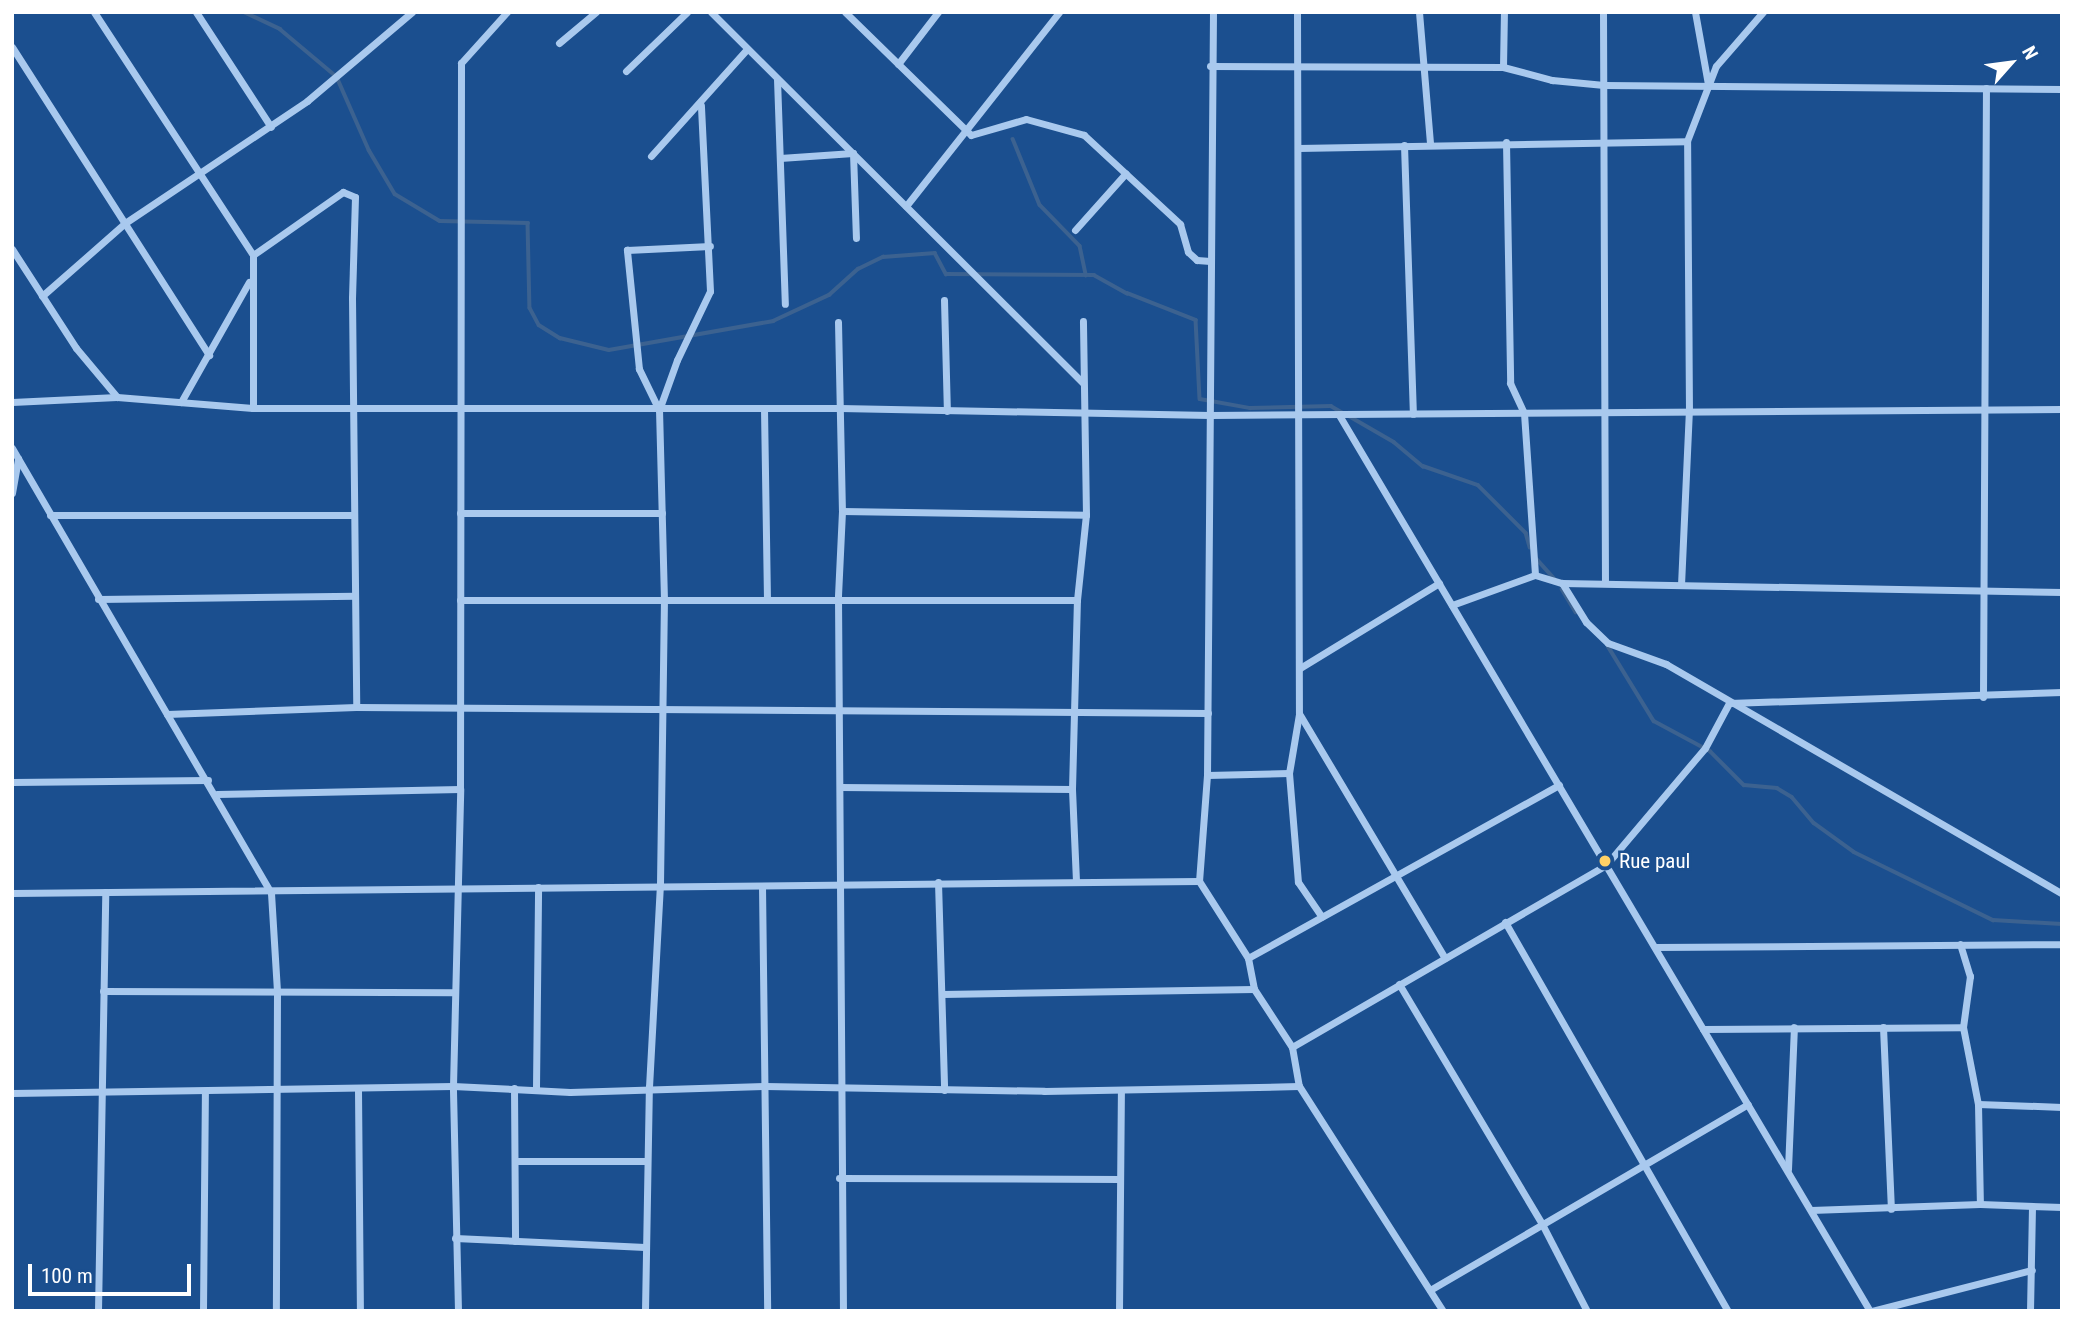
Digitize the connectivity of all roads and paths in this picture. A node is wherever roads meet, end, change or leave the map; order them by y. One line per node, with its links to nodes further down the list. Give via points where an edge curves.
1 (94, 12): 44 (street)
2 (196, 12): 33 (street)
3 (412, 12): 33 (street)
4 (507, 12): 67 (street, via 461,63)
5 (596, 12): 18 (street)
6 (687, 12): 26 (street)
7 (711, 12): 20 (street)
8 (845, 12): 21 (street)
9 (939, 12): 21 (street)
10 (1059, 12): 34 (street)
11 (1213, 12): 23 (street)
12 (1297, 12): 24 (street)
13 (1419, 12): 22 (street)
14 (1504, 12): 25 (street)
15 (1603, 12): 28 (street)
16 (1696, 12): 29 (street)
17 (1763, 12): 29 (street, via 1716,66)
18 (559, 43)
19 (12, 47): 47 (street)
20 (747, 49): 27 (street); 32 (street)
21 (898, 65): 34 (street)
22 (1427, 65): 24 (street); 25 (street); 38 (street)
23 (1210, 66): 24 (street); 53 (street)
24 (1298, 66): 40 (street)
25 (1503, 67): 28 (street, via 1552,80)
26 (626, 71)
27 (777, 78): 41 (street); 43 (street)
28 (1604, 85): 29 (street); 37 (street)
29 (1708, 85): 30 (street); 35 (street)
30 (1986, 88): 31 (street); 72 (street)
31 (2062, 89)
32 (701, 105): 42 (street); 50 (street)
33 (271, 127): 44 (street)
34 (967, 132): 45 (street, via 978,134 1010,122 1040,120 1084,135); 46 (street)
35 (1687, 141): 37 (street); 75 (street)
36 (1506, 142): 37 (street); 38 (street); 78 (street, via 1510,383)
37 (1604, 143): 74 (street)
38 (1430, 144): 39 (street)
39 (1404, 145): 40 (street); 77 (street)
40 (1298, 148): 80 (street)
41 (853, 153): 43 (street); 46 (street); 49 (street)
42 (651, 156)
43 (780, 158): 57 (street)
44 (201, 172): 47 (street); 52 (street)
45 (1126, 173): 48 (street); 53 (street, via 1180,224 1188,252 1196,260)
46 (906, 206): 61 (street)
47 (125, 223): 55 (street); 60 (street)
48 (1075, 230)
49 (856, 238)
50 (710, 246): 71 (street, via 706,304 677,360); 71 (street, via 627,250 639,369)
51 (12, 249): 55 (street)
52 (253, 255): 54 (street); 65 (street, via 343,192 355,197)
53 (1210, 261): 79 (street)
54 (251, 278): 60 (street); 66 (street)
55 (42, 296): 62 (street, via 76,348)
56 (944, 300): 73 (street)
57 (785, 304)
58 (838, 321): 68 (street)
59 (1083, 321): 61 (street)
60 (209, 355): 64 (street)
61 (1083, 383): 76 (street)
62 (117, 397): 63 (street); 64 (street)
63 (12, 402)
64 (181, 402): 66 (street)
65 (353, 407): 66 (street); 67 (street); 90 (street)
66 (253, 408)
67 (460, 408): 71 (street); 86 (street)
68 (841, 408): 69 (street); 73 (street); 85 (street)
69 (764, 409): 71 (street); 99 (street)
70 (2062, 409): 72 (street)
71 (659, 410): 87 (street)
72 (1987, 410): 75 (street); 96 (street)
73 (947, 411): 76 (street)
74 (1605, 412): 75 (street); 78 (street); 92 (street)
75 (1689, 412): 95 (street)
76 (1086, 414): 79 (street); 88 (street)
77 (1413, 414): 78 (street); 81 (street)
78 (1524, 414): 91 (street)
79 (1210, 415): 80 (street); 115 (street)
80 (1301, 415): 81 (street); 106 (street)
81 (1339, 415): 93 (street)
82 (12, 448): 83 (street)
83 (18, 458): 84 (street); 89 (street)
84 (12, 493)
85 (842, 511): 88 (street); 100 (street)
86 (460, 513): 87 (street); 102 (street)
87 (662, 513): 103 (street)
88 (1086, 514): 104 (street)
89 (50, 515): 90 (street); 101 (street)
90 (354, 515): 98 (street)
91 (1535, 575): 94 (street); 105 (street)
92 (1605, 582): 94 (street); 95 (street)
93 (1439, 583): 105 (street); 106 (street)
94 (1562, 583): 109 (street, via 1586,622 1608,643 1666,664)
95 (1681, 585): 96 (street)
96 (1984, 590): 97 (street); 108 (street)
97 (2062, 592)
98 (355, 596): 101 (street); 110 (street)
99 (767, 597): 100 (street); 103 (street)
100 (838, 597): 104 (street); 113 (street)
101 (98, 599): 116 (street)
102 (460, 600): 103 (street); 111 (street)
103 (664, 600): 112 (street)
104 (1077, 600): 114 (street)
105 (1452, 605): 122 (street)
106 (1300, 668): 117 (street)
107 (2062, 692): 108 (street)
108 (1983, 697): 109 (street)
109 (1729, 703): 127 (street, via 1705,748); 140 (street)
110 (356, 708): 111 (street); 116 (street)
111 (460, 708): 112 (street); 124 (street)
112 (662, 708): 113 (street); 132 (street)
113 (842, 709): 114 (street); 123 (street)
114 (1074, 710): 115 (street); 125 (street)
115 (1208, 713): 119 (street)
116 (167, 714): 120 (street)
117 (1299, 714): 118 (street); 128 (street)
118 (1289, 773): 119 (street); 141 (street, via 1298,882)
119 (1208, 775): 131 (street)
120 (208, 780): 121 (street); 126 (street)
121 (12, 782)
122 (1559, 785): 127 (street); 128 (street)
123 (840, 787): 125 (street); 133 (street)
124 (460, 789): 126 (street); 136 (street)
125 (1072, 789): 130 (street)
126 (217, 794): 139 (street)
127 (1606, 865): 142 (street); 145 (street)
128 (1396, 876): 141 (street); 147 (street)
129 (938, 881): 130 (street); 133 (street); 153 (street)
130 (1076, 881): 131 (street)
131 (1199, 881): 146 (street)
132 (660, 884): 134 (street); 135 (street); 162 (street)
133 (842, 885): 134 (street); 166 (street)
134 (762, 886): 160 (street)
135 (538, 887): 136 (street); 164 (street)
136 (457, 888): 139 (street); 152 (street)
137 (105, 892): 138 (street); 139 (street); 150 (street)
138 (12, 893)
139 (271, 893): 151 (street)
140 (2062, 894)
141 (1322, 917): 146 (street)
142 (1505, 922): 147 (street); 178 (street)
143 (1960, 944): 144 (street); 145 (street); 156 (street, via 1970,976)
144 (2062, 944)
145 (1655, 947): 157 (street)
146 (1248, 958): 149 (street)
147 (1445, 958): 148 (street)
148 (1399, 984): 158 (street); 187 (street)
149 (1254, 989): 153 (street); 158 (street)
150 (103, 992): 151 (street); 171 (street)
151 (277, 992): 152 (street); 169 (street)
152 (454, 992): 159 (street)
153 (942, 994): 167 (street)
154 (1794, 1027): 155 (street); 157 (street); 179 (street)
155 (1883, 1027): 156 (street); 185 (street)
156 (1963, 1027): 174 (street)
157 (1703, 1029): 173 (street)
158 (1292, 1046): 161 (street)
159 (453, 1086): 163 (street); 165 (street); 188 (street)
160 (765, 1086): 162 (street); 166 (street); 199 (street)
161 (1299, 1086): 168 (street); 192 (street)
162 (649, 1087): 164 (street, via 570,1092); 177 (street)
163 (514, 1088): 164 (street); 176 (street)
164 (536, 1088)
165 (358, 1090): 169 (street); 196 (street)
166 (844, 1090): 167 (street); 180 (street)
167 (944, 1090): 168 (street)
168 (1121, 1090): 181 (street)
169 (278, 1091): 170 (street); 195 (street)
170 (205, 1092): 171 (street); 194 (street)
171 (99, 1093): 172 (street); 193 (street)
172 (12, 1094)
173 (1748, 1104): 178 (street); 179 (street)
174 (1978, 1104): 175 (street); 182 (street)
175 (2062, 1107)
176 (515, 1161): 177 (street); 189 (street)
177 (647, 1161): 190 (street)
178 (1644, 1163): 187 (street); 204 (street)
179 (1788, 1171): 186 (street)
180 (839, 1178): 181 (street); 200 (street)
181 (1120, 1179): 201 (street)
182 (1980, 1204): 183 (street); 185 (street)
183 (2032, 1206): 184 (street); 191 (street)
184 (2062, 1207)
185 (1891, 1209): 186 (street)
186 (1811, 1210): 205 (street)
187 (1542, 1224): 192 (street); 203 (street)
188 (455, 1238): 189 (street); 197 (street)
189 (515, 1241): 190 (street)
190 (645, 1247): 198 (street)
191 (2032, 1270): 205 (street); 206 (street)
192 (1430, 1290): 202 (street)
193 (98, 1311)
194 (203, 1311)
195 (276, 1311)
196 (360, 1311)
197 (458, 1311)
198 (645, 1311)
199 (767, 1311)
200 (843, 1311)
201 (1119, 1311)
202 (1443, 1311)
203 (1587, 1311)
204 (1728, 1311)
205 (1871, 1311)
206 (2031, 1311)

